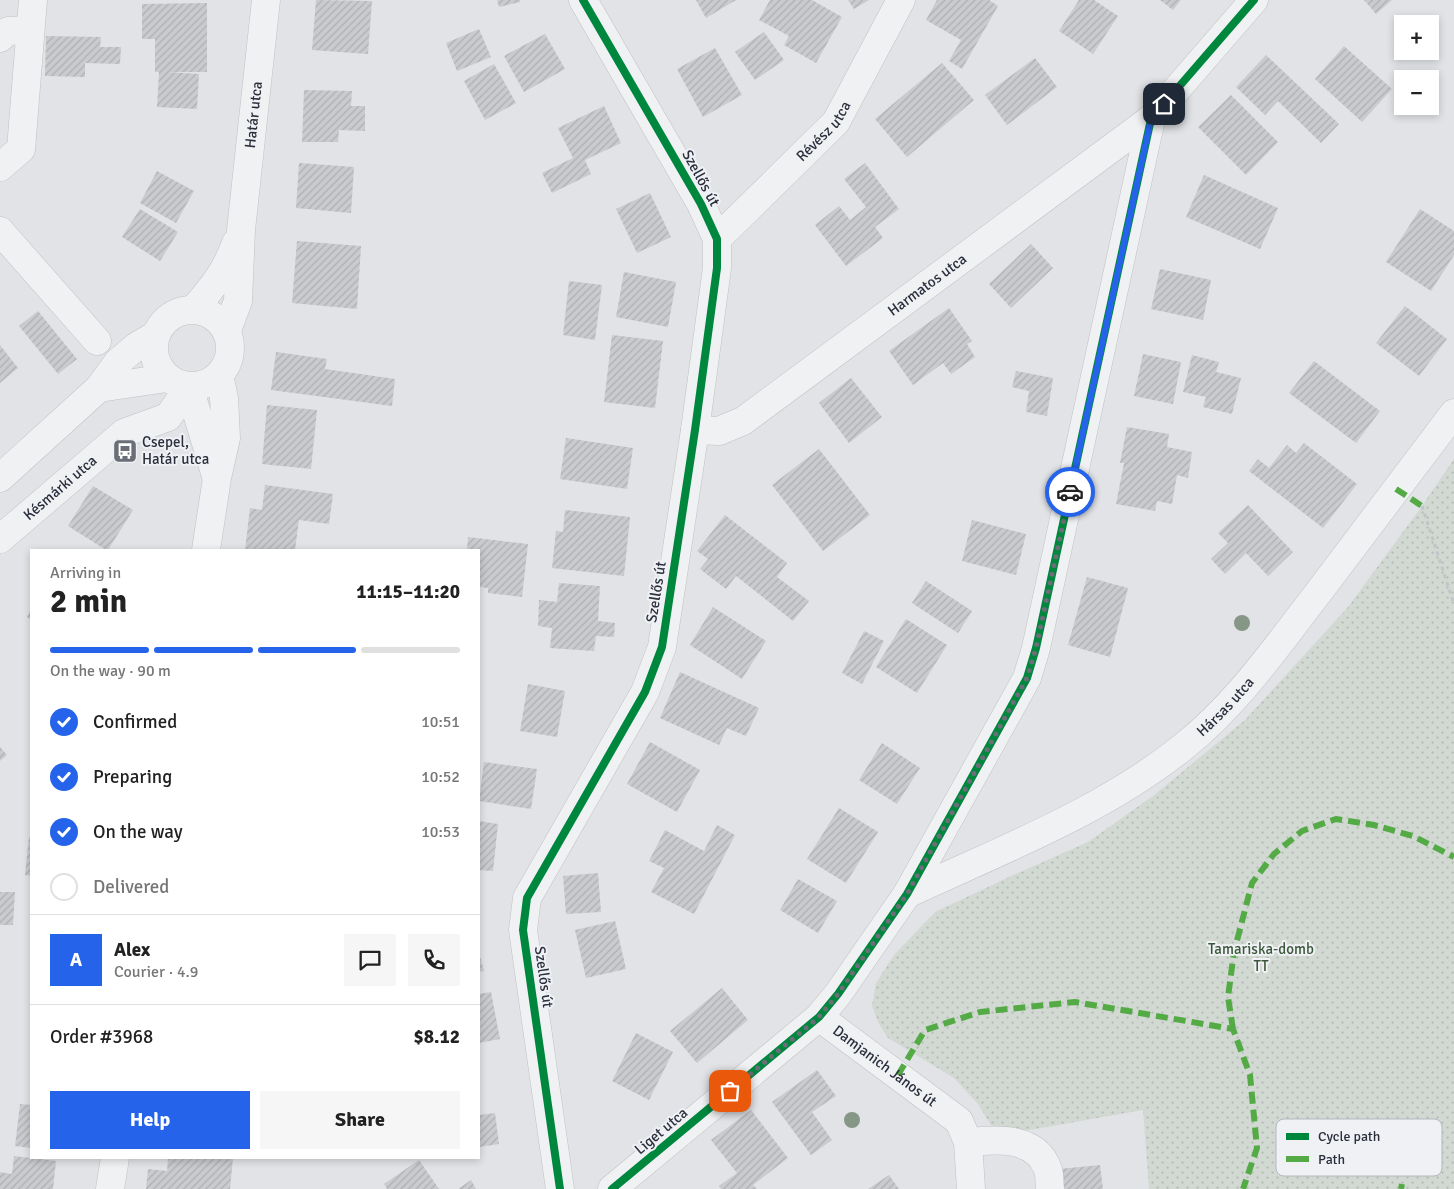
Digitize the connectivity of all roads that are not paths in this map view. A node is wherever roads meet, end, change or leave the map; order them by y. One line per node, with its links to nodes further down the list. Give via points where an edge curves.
1 (33, 0): 6 (street)
2 (266, 0): 10 (street, Határ utca)
3 (583, 0): 12 (street, Szellős út, via 701,204)
4 (901, 0): 12 (street, Révész utca, via 836,122)
5 (1254, 0): 8 (street, Damjanich János út)
6 (30, 30): 7 (street, via 8,31); 9 (street, via 21,149)
7 (0, 38)
8 (1151, 119): 21 (street, Harmatos utca, via 743,422 719,431); 26 (street, Damjanich János út, via 1030,671)
9 (0, 166)
10 (241, 230): 13 (street, Határ utca, via 229,264); 14 (street, Határ utca, via 238,301)
11 (0, 231): 16 (street)
12 (717, 239): 21 (street, Szellős út, via 717,268)
13 (194, 309): 14 (street, via 219,319); 15 (street, via 179,312 164,321)
14 (227, 330): 17 (street, via 231,347)
15 (154, 336): 18 (street, via 153,352 159,368); 19 (street, via 118,362)
16 (97, 341)
17 (219, 375): 18 (street, via 205,383); 23 (street, via 226,438)
18 (178, 382): 19 (street); 23 (street); 24 (street, Késmárki utca, via 168,417 124,433)
19 (99, 388): 22 (street)
20 (1454, 413): 26 (street, Hársas utca, via 1272,654 1225,710 1183,747 1124,790)
21 (695, 430): 31 (street, Szellős út, via 662,647 645,692 527,898 523,930)
22 (0, 478)
23 (217, 478): 25 (street)
24 (0, 539)
25 (206, 549)
26 (907, 894): 27 (street, Damjanich János út)
27 (819, 1017): 28 (street, Damjanich János út, via 959,1121); 32 (street, Liget utca)
28 (968, 1142): 33 (street, Damjanich János út); 34 (street, via 1017,1142 1036,1150 1048,1170)
29 (115, 1159): 30 (street)
30 (110, 1189)
31 (560, 1189)
32 (612, 1189)
33 (971, 1189)
34 (1050, 1189)

